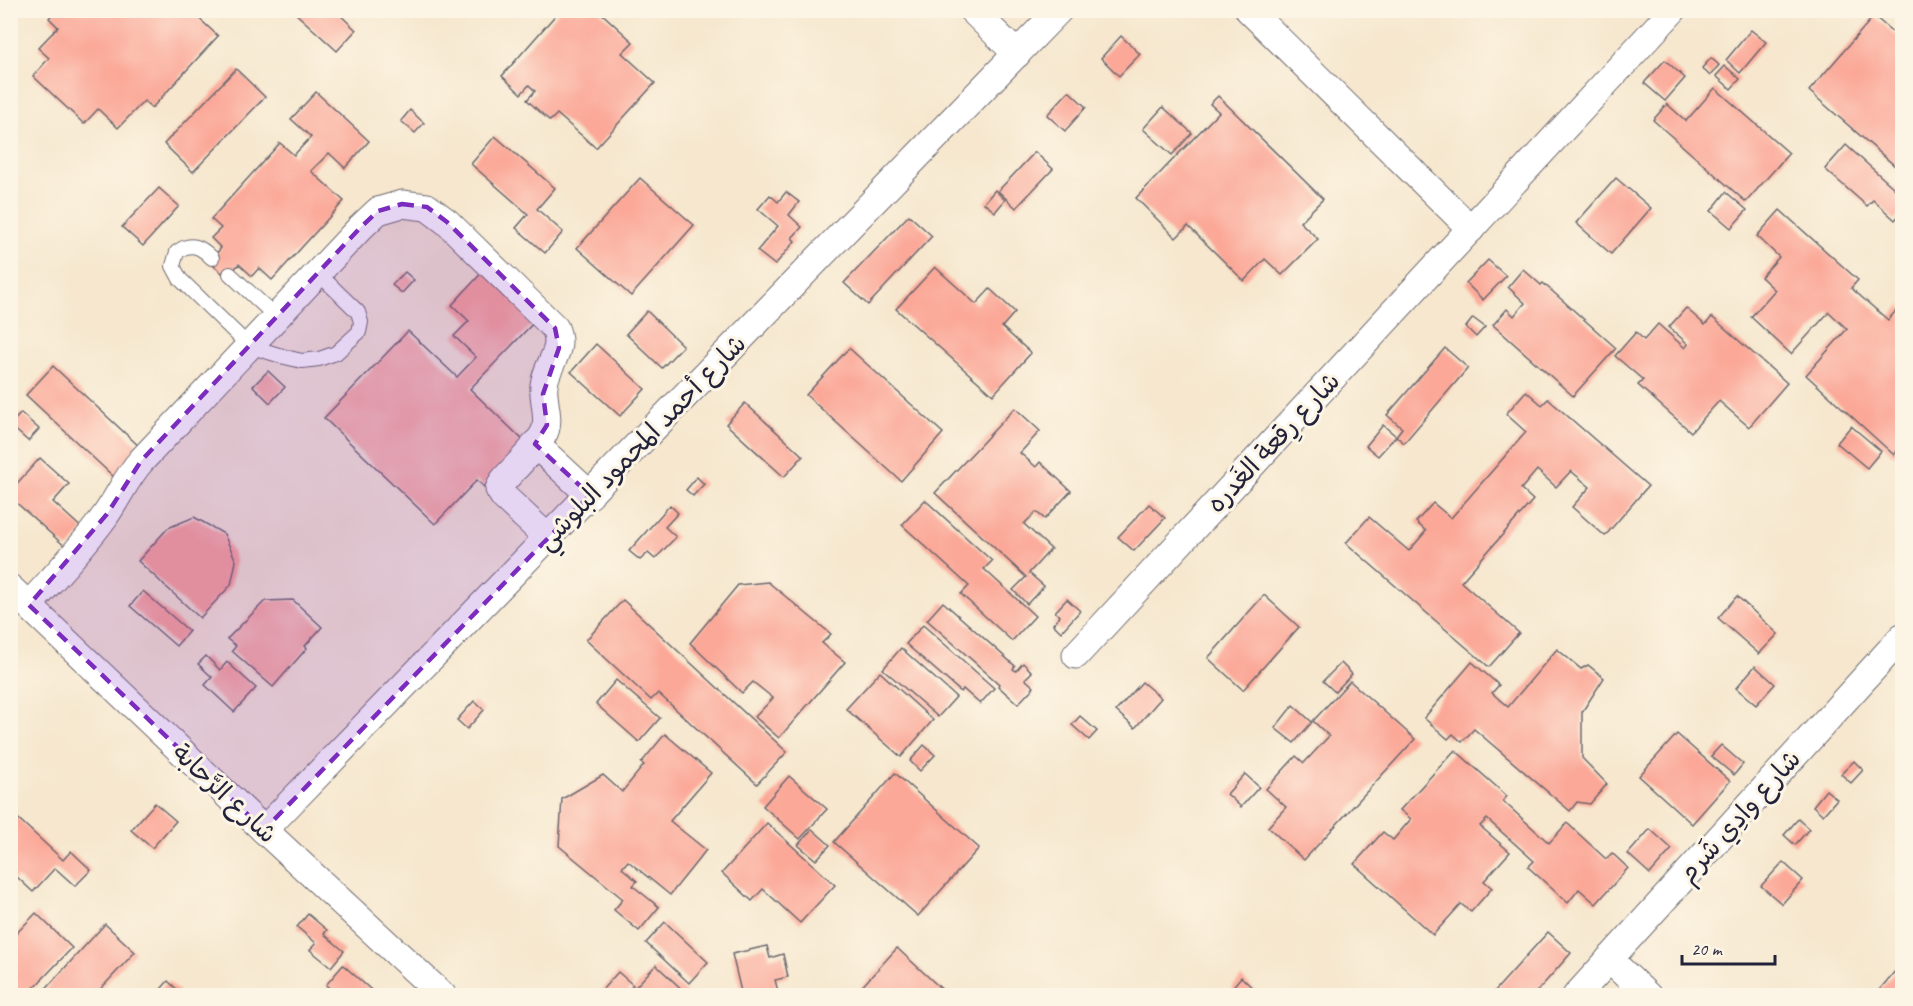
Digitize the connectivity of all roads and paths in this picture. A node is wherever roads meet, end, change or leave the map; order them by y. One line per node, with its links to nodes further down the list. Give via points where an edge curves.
1 (972, 10): 5 (street)
2 (1059, 10): 5 (street, شارع أحمد المحمود البلوشي)
3 (1249, 10): 6 (street)
4 (1673, 10): 6 (street, شارع رِقعة الغَدره)
5 (1017, 54): 13 (street, شارع أحمد المحمود البلوشي)
6 (1471, 229): 17 (street, شارع رِقعة الغَدره)
7 (212, 258): 11 (lane, via 191,245 177,252 173,266 180,279)
8 (318, 273): 10 (street); 11 (lane, via 358,312 361,322 352,339 336,352 302,361); 12 (street, via 378,211 402,204 427,207 447,222 548,320 559,337 559,348 544,381 544,434)
9 (230, 274): 10 (lane)
10 (276, 317): 11 (street)
11 (249, 345): 15 (street, via 134,469 107,514 74,556)
12 (535, 444): 13 (street); 14 (street, via 499,489)
13 (590, 495): 14 (street, شارع أحمد المحمود البلوشي)
14 (548, 538): 18 (street, شارع أحمد المحمود البلوشي)
15 (20, 596): 18 (street, شارع الرَّحابة)
16 (1902, 637): 19 (street, شارع وادِي شَرم)
17 (1076, 656)
18 (264, 830): 20 (street, شارع الرَّحابة)
19 (1609, 959): 21 (street, شارع وادِي شَرم); 22 (street)
20 (443, 996)
21 (1576, 996)
22 (1648, 996)

